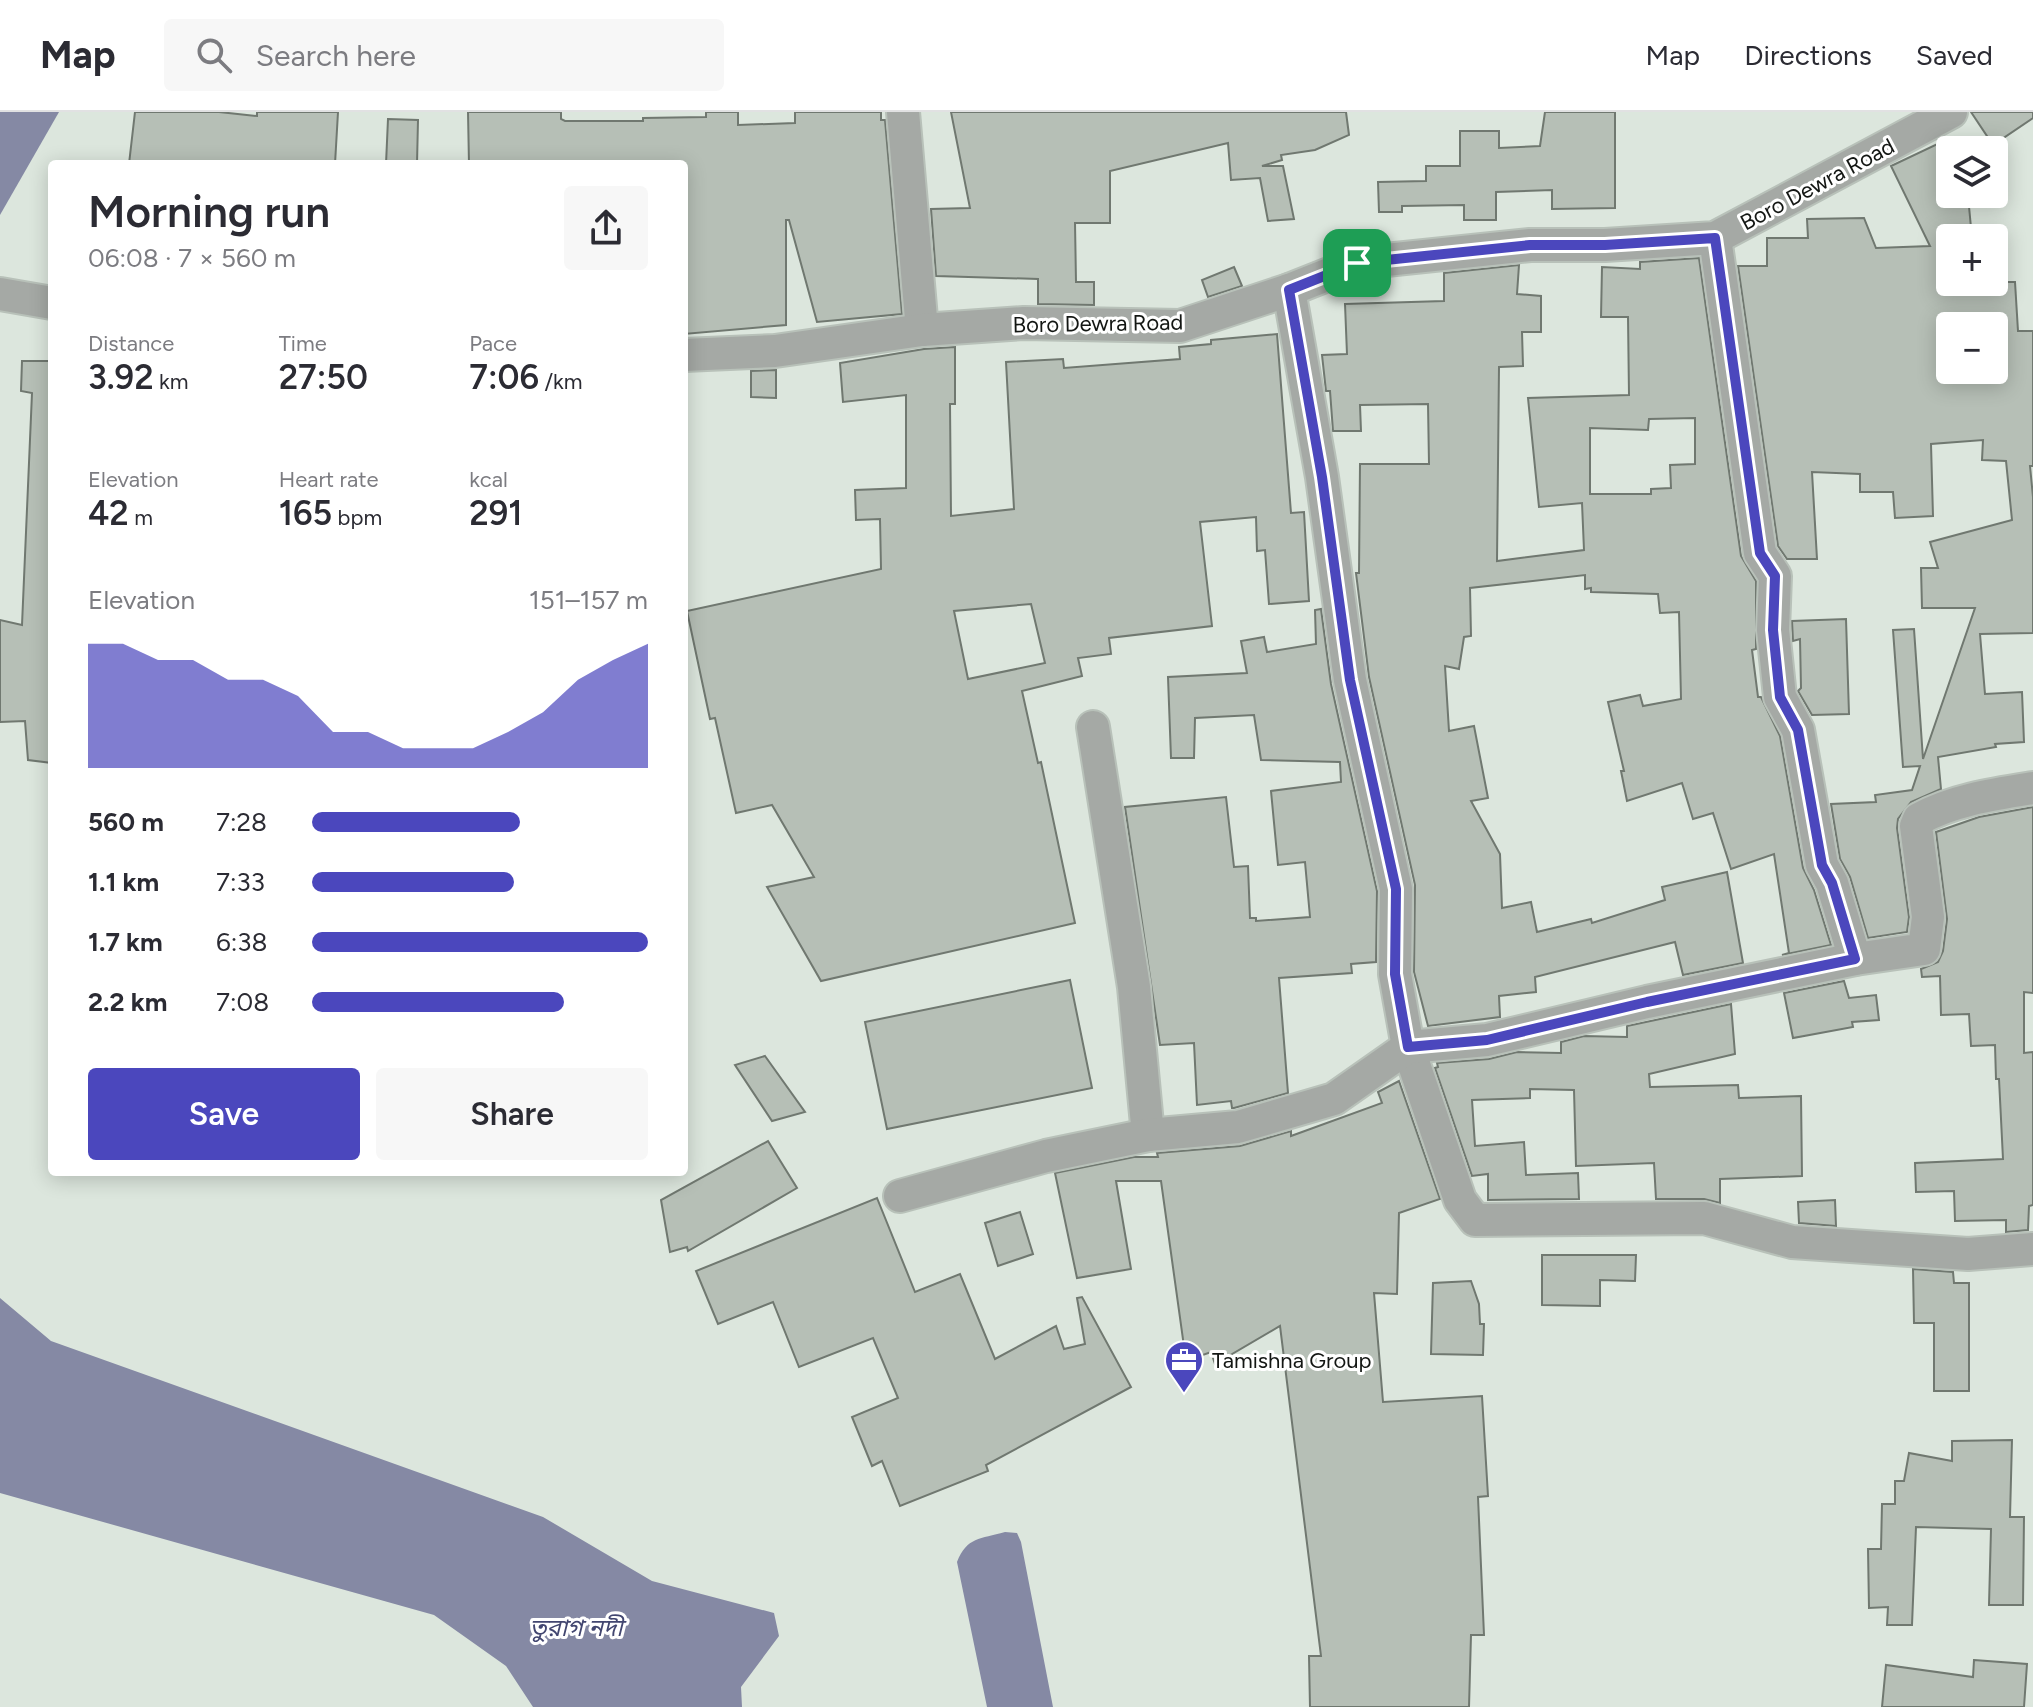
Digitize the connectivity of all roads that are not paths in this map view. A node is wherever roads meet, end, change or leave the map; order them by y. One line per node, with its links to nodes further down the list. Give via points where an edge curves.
1 (903, 112): 7 (street)
2 (1951, 112): 3 (street, Boro Dewra Road)
3 (1715, 238): 4 (street, Boro Dewra Road, via 1530,245 1357,263); 11 (street, via 1760,553 1775,576 1773,630 1780,697 1798,730 1822,865)
4 (1289, 290): 7 (street, Boro Dewra Road, via 1180,326 1024,323); 12 (street, via 1350,680 1396,889 1395,974)
5 (0, 294): 6 (street)
6 (48, 302)
7 (922, 330): 8 (street, Boro Dewra Road, via 775,351)
8 (688, 355)
9 (1093, 727): 13 (street, via 1134,987)
10 (2033, 788): 11 (street, via 1967,801 1919,819 1928,917 1924,949)
11 (1855, 959): 12 (street, via 1487,1040)
12 (1408, 1047): 13 (street, via 1334,1099 1238,1127); 15 (street, via 1460,1200 1475,1220 1704,1218 1792,1242 1968,1254)
13 (1148, 1135): 14 (street)
14 (900, 1196)
15 (2033, 1249)

